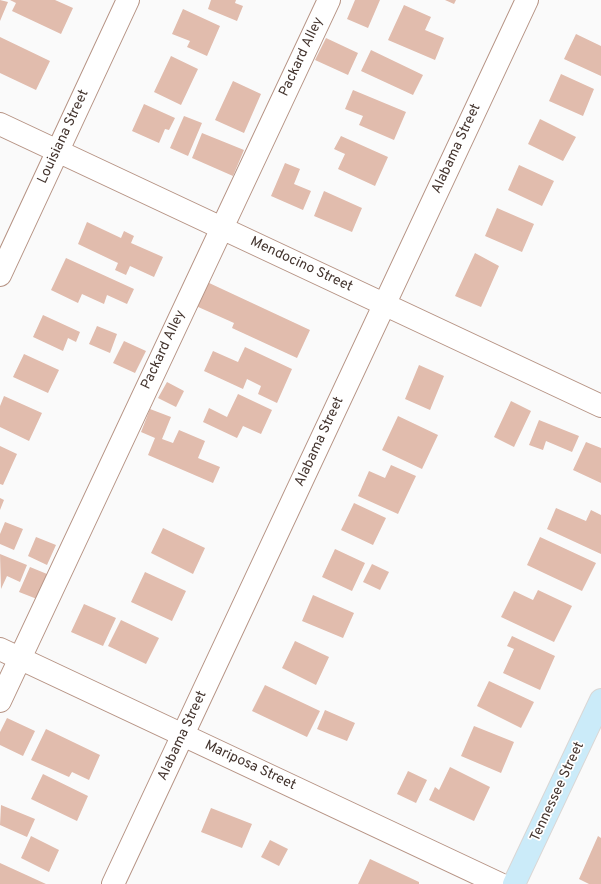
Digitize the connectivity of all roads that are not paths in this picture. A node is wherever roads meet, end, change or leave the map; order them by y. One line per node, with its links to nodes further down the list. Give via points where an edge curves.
1 (128, 0): 5 (street, Louisiana Street)
2 (329, 0): 6 (street, Packard Alley)
3 (527, 0): 8 (street, Alabama Street)
4 (0, 124): 5 (street, Mendocino Street)
5 (58, 151): 6 (street, Mendocino Street); 7 (street, Louisiana Street)
6 (222, 228): 8 (street, Mendocino Street); 11 (street, Packard Alley)
7 (0, 274)
8 (384, 304): 9 (street, Mendocino Street); 14 (street, Alabama Street)
9 (601, 406)
10 (0, 649): 11 (street, Mariposa Street)
11 (20, 658): 13 (street, Packard Alley); 14 (street, Mariposa Street)
12 (601, 700): 17 (main road, Tennessee Street)
13 (0, 701)
14 (183, 735): 15 (street, Alabama Street); 16 (street, Mariposa Street)
15 (113, 884)
16 (500, 884)
17 (514, 884)

